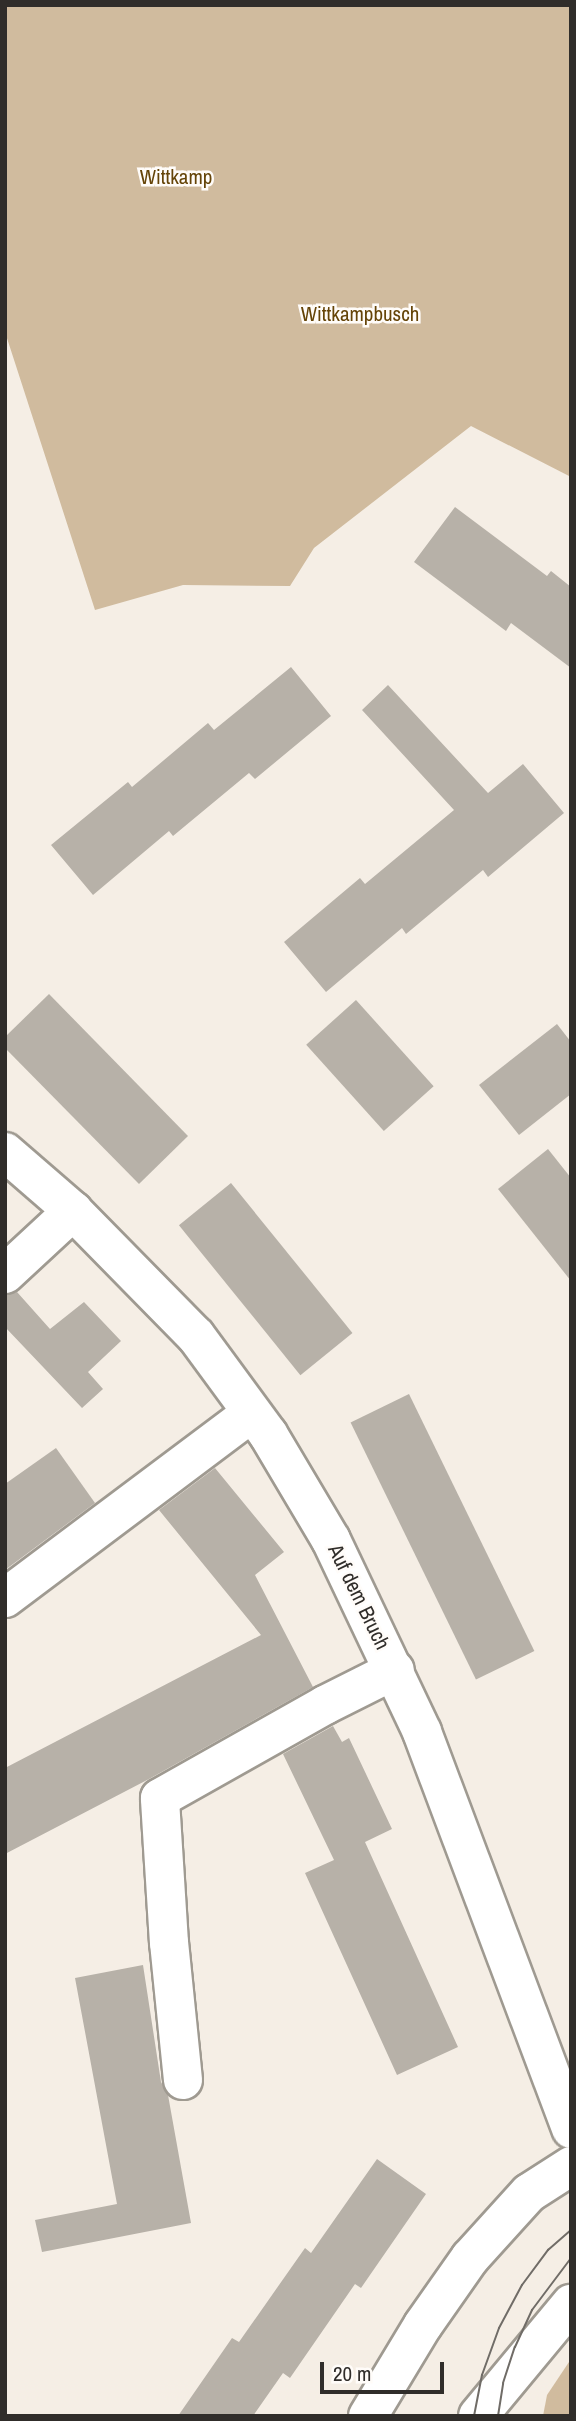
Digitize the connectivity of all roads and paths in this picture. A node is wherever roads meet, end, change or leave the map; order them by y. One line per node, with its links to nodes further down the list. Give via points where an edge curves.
1 (5, 1152): 2 (street, Auf dem Bruch)
2 (73, 1211): 3 (street); 4 (street, Auf dem Bruch, via 196,1336)
3 (5, 1274)
4 (251, 1413): 5 (street); 6 (street, Auf dem Bruch, via 331,1540)
5 (5, 1598)
6 (395, 1670): 7 (street, via 160,1798); 8 (street, Auf dem Bruch)
7 (183, 2080)
8 (571, 2129)
9 (571, 2166): 11 (street, via 529,2193 470,2258)
10 (571, 2304): 12 (street)
11 (368, 2416)
12 (478, 2416)

